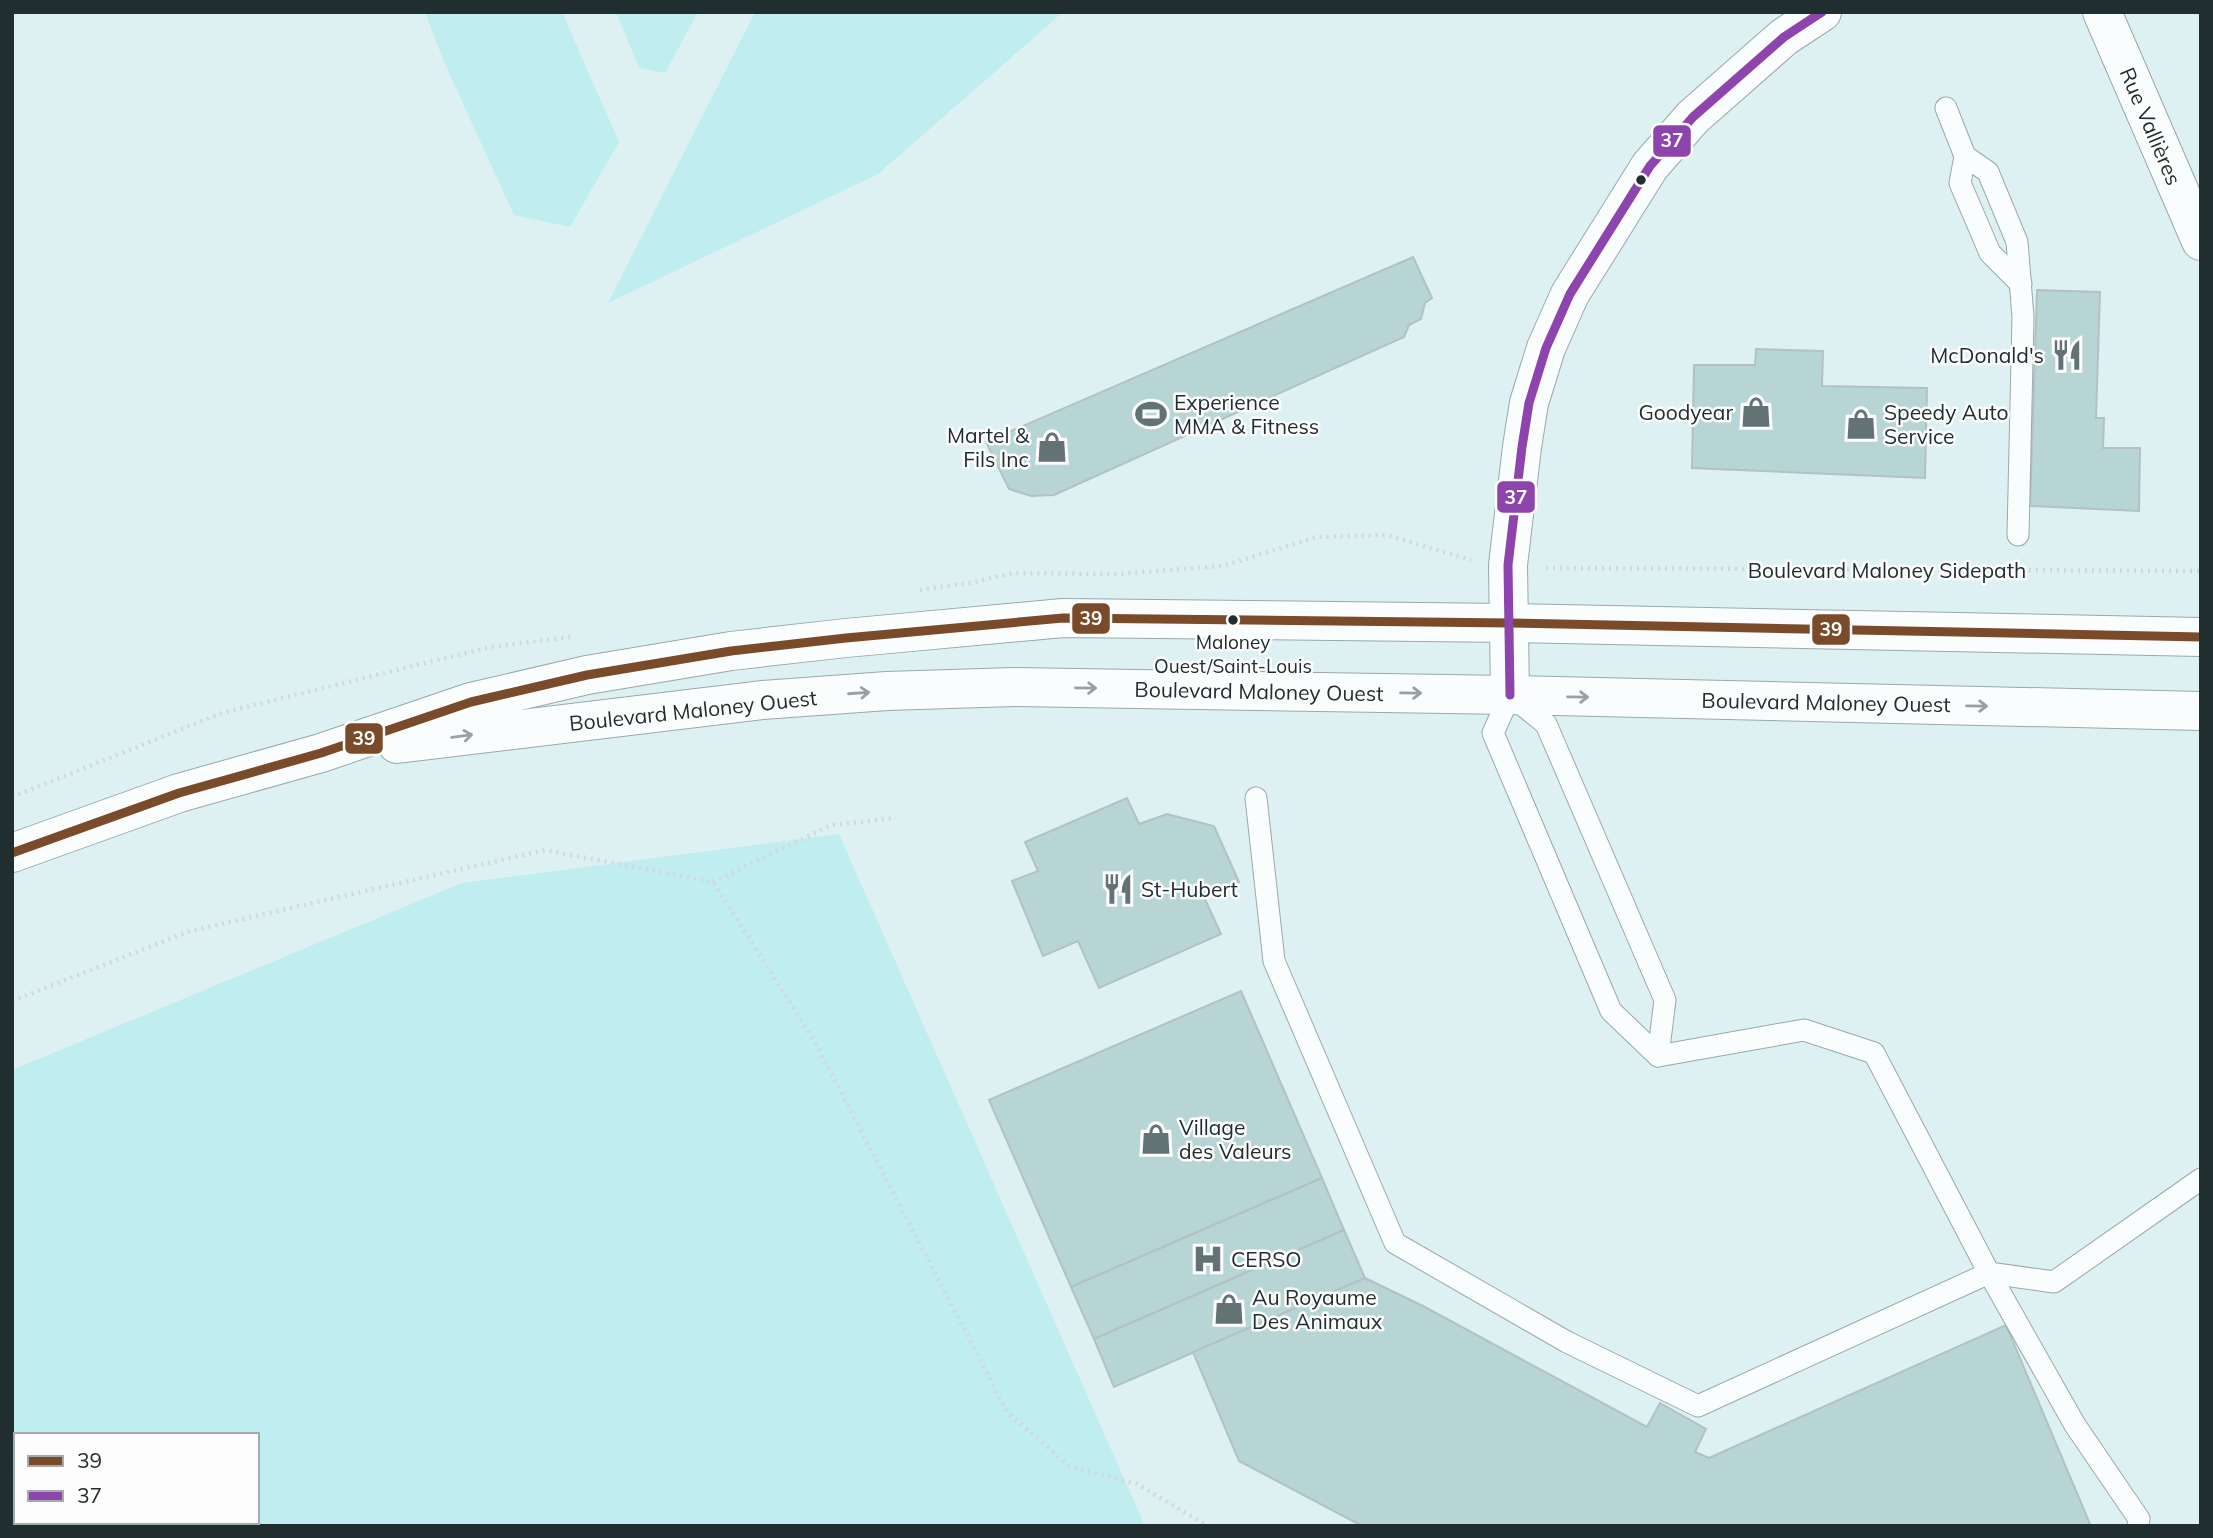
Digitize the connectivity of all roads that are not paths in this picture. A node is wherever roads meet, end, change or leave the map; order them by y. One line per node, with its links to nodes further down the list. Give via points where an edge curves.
1 (1822, 12): 8 (main road, via 1779,42 1693,117 1650,166 1570,294 1529,403 1513,505)
2 (2102, 12): 5 (main road, Rue Vallières)
3 (1946, 108): 4 (lane)
4 (1965, 156): 6 (lane, via 1988,172 2017,242); 6 (lane, via 1960,183 1990,253)
5 (2201, 241)
6 (2021, 284): 7 (lane)
7 (2018, 535)
8 (1509, 623): 9 (main road, Boulevard Maloney Ouest); 10 (main road); 12 (main road, Boulevard Maloney Ouest, via 1063,618 846,638 730,651 587,675 471,702)
9 (2201, 637)
10 (1510, 695): 11 (main road, Boulevard Maloney Ouest, one-way to 11); 12 (main road, Boulevard Maloney Ouest, one-way to 10, via 762,700 887,691 1014,687); 15 (lane, via 1546,724 1665,1000); 15 (lane, via 1493,733 1611,1011)
11 (2201, 711)
12 (321, 753): 14 (main road, Boulevard Maloney Ouest, via 178,793)
13 (1256, 798): 17 (lane, via 1274,961 1395,1243 1567,1342 1698,1406)
14 (12, 853)
15 (1658, 1056): 17 (lane, via 1804,1030 1874,1053)
16 (2201, 1179): 17 (lane, via 2054,1282)
17 (1989, 1273): 18 (lane, via 2075,1425 2139,1519)
18 (2138, 1526)

